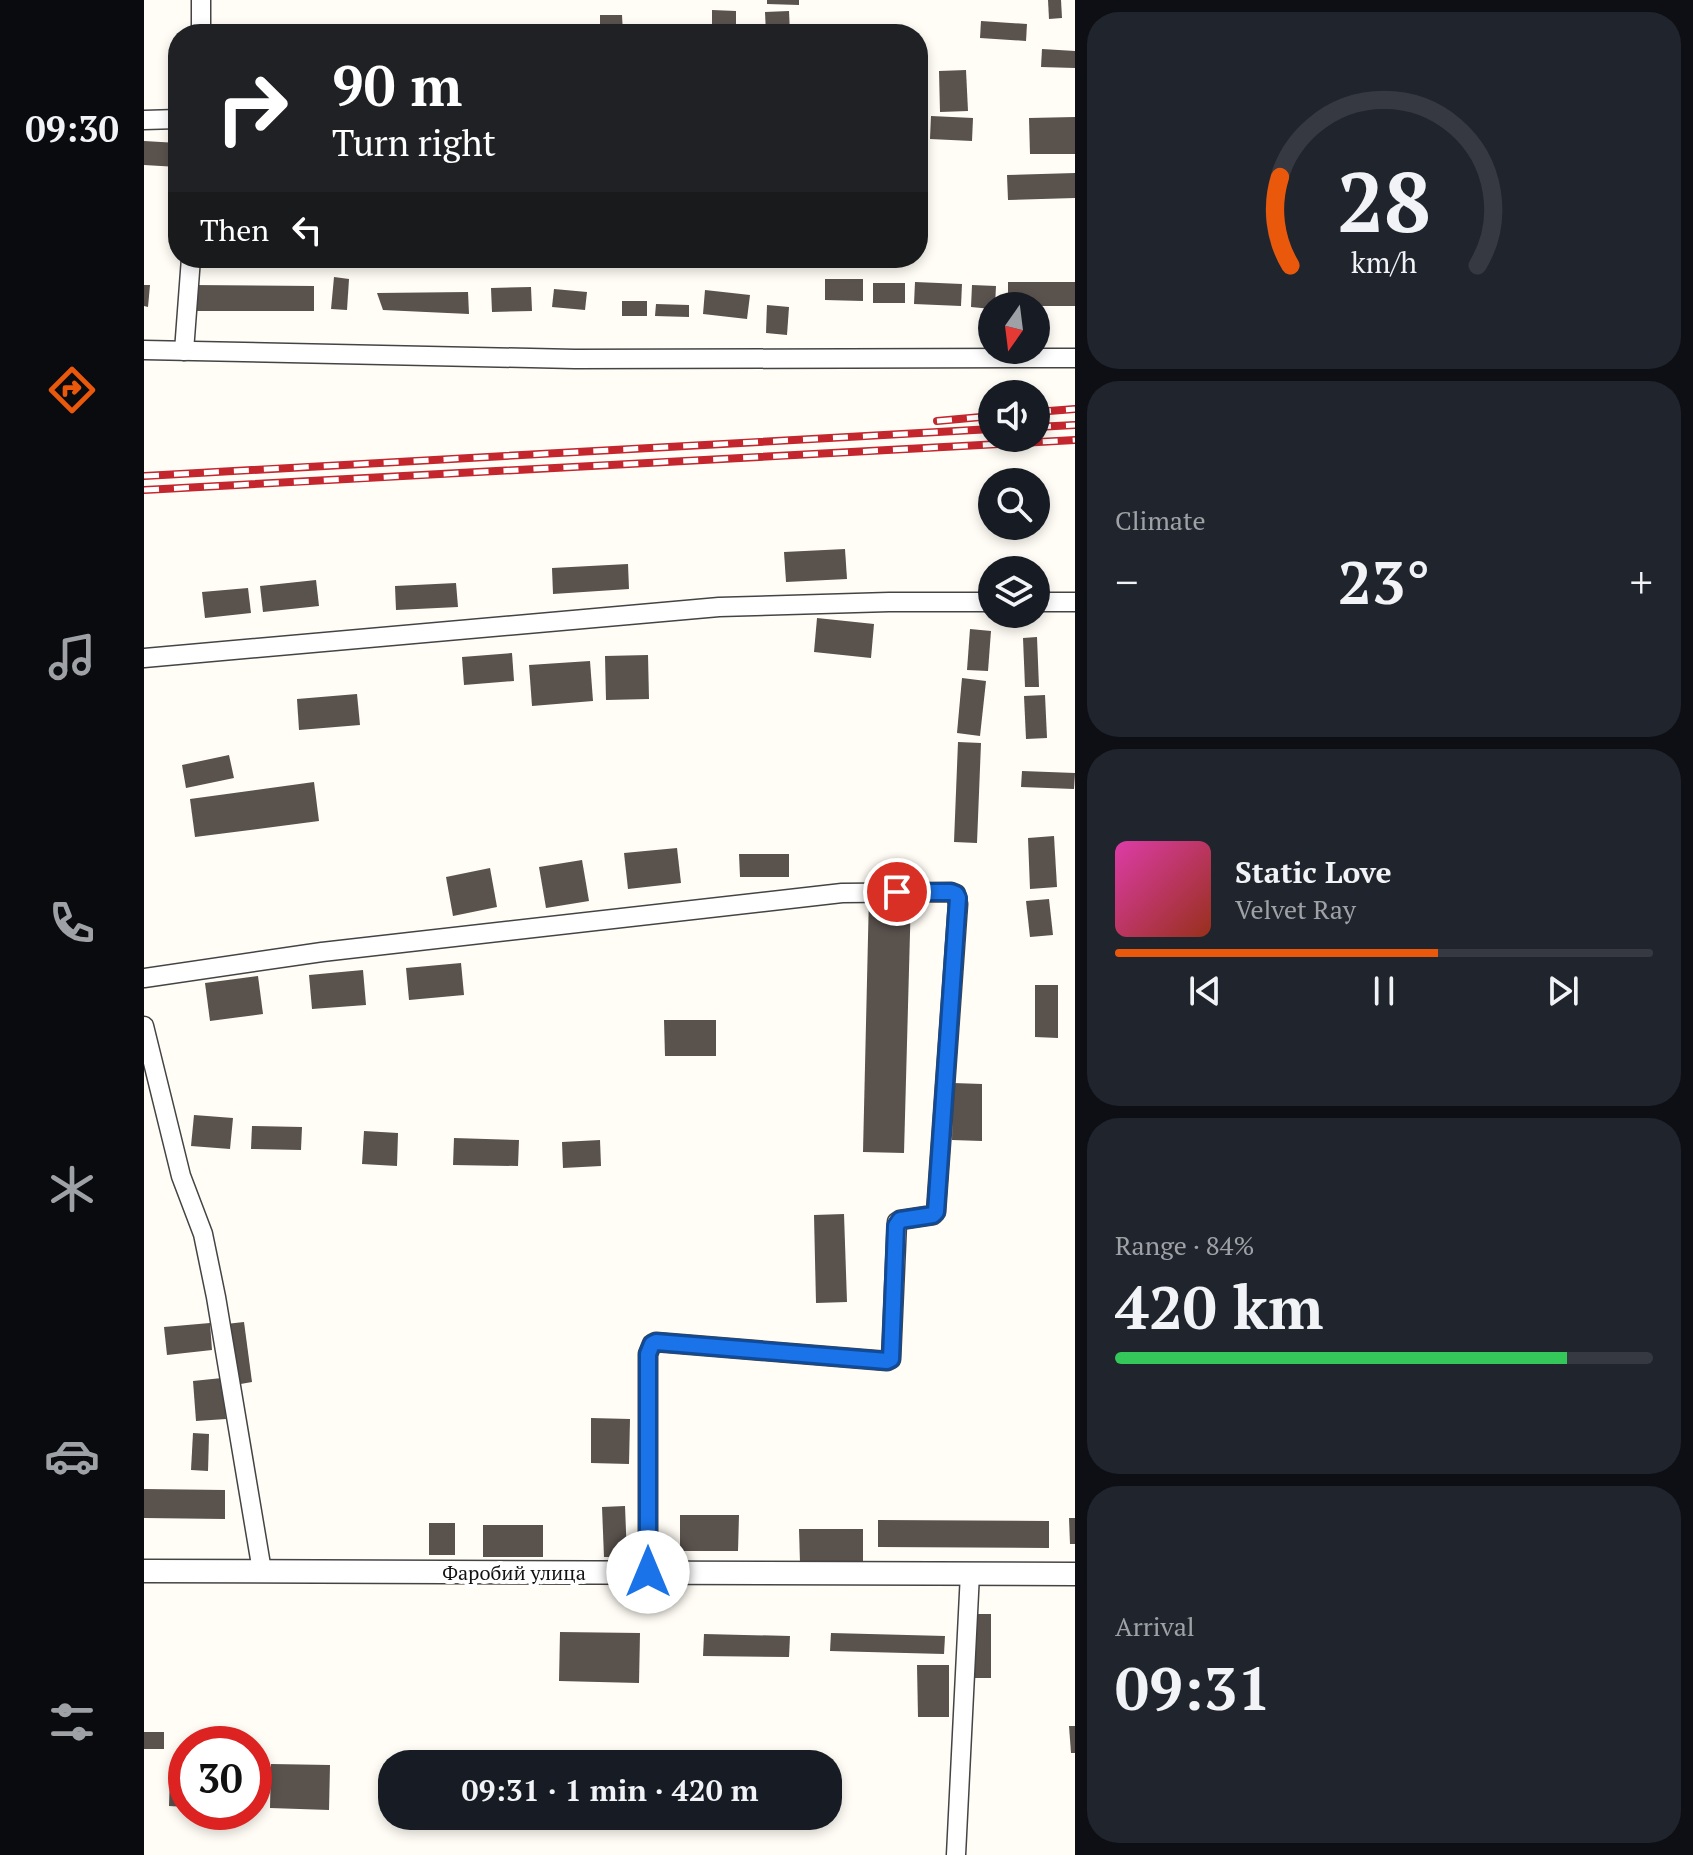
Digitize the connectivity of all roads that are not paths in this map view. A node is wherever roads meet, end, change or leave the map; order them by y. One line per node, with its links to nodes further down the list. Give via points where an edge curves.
1 (201, 0): 2 (street)
2 (201, 24)
3 (168, 119): 4 (street)
4 (144, 120)
5 (190, 268): 7 (street)
6 (144, 350): 7 (street)
7 (184, 351): 8 (street, via 575,359)
8 (1075, 358)
9 (978, 602): 12 (street, via 719,607)
10 (1050, 602): 11 (street)
11 (1075, 602)
12 (144, 658)
13 (144, 978): 17 (street, via 322,952 842,893 956,894 936,1212 900,1220 896,1226 891,1359 652,1344)
14 (144, 1026): 16 (street, via 181,1176 203,1234)
15 (144, 1571): 16 (street, Фаробий улица)
16 (262, 1571): 17 (street, Фаробий улица)
17 (648, 1572): 18 (street, Фаробий улица)
18 (970, 1573): 19 (street, Фаробий улица); 20 (street)
19 (1075, 1574)
20 (956, 1855)

